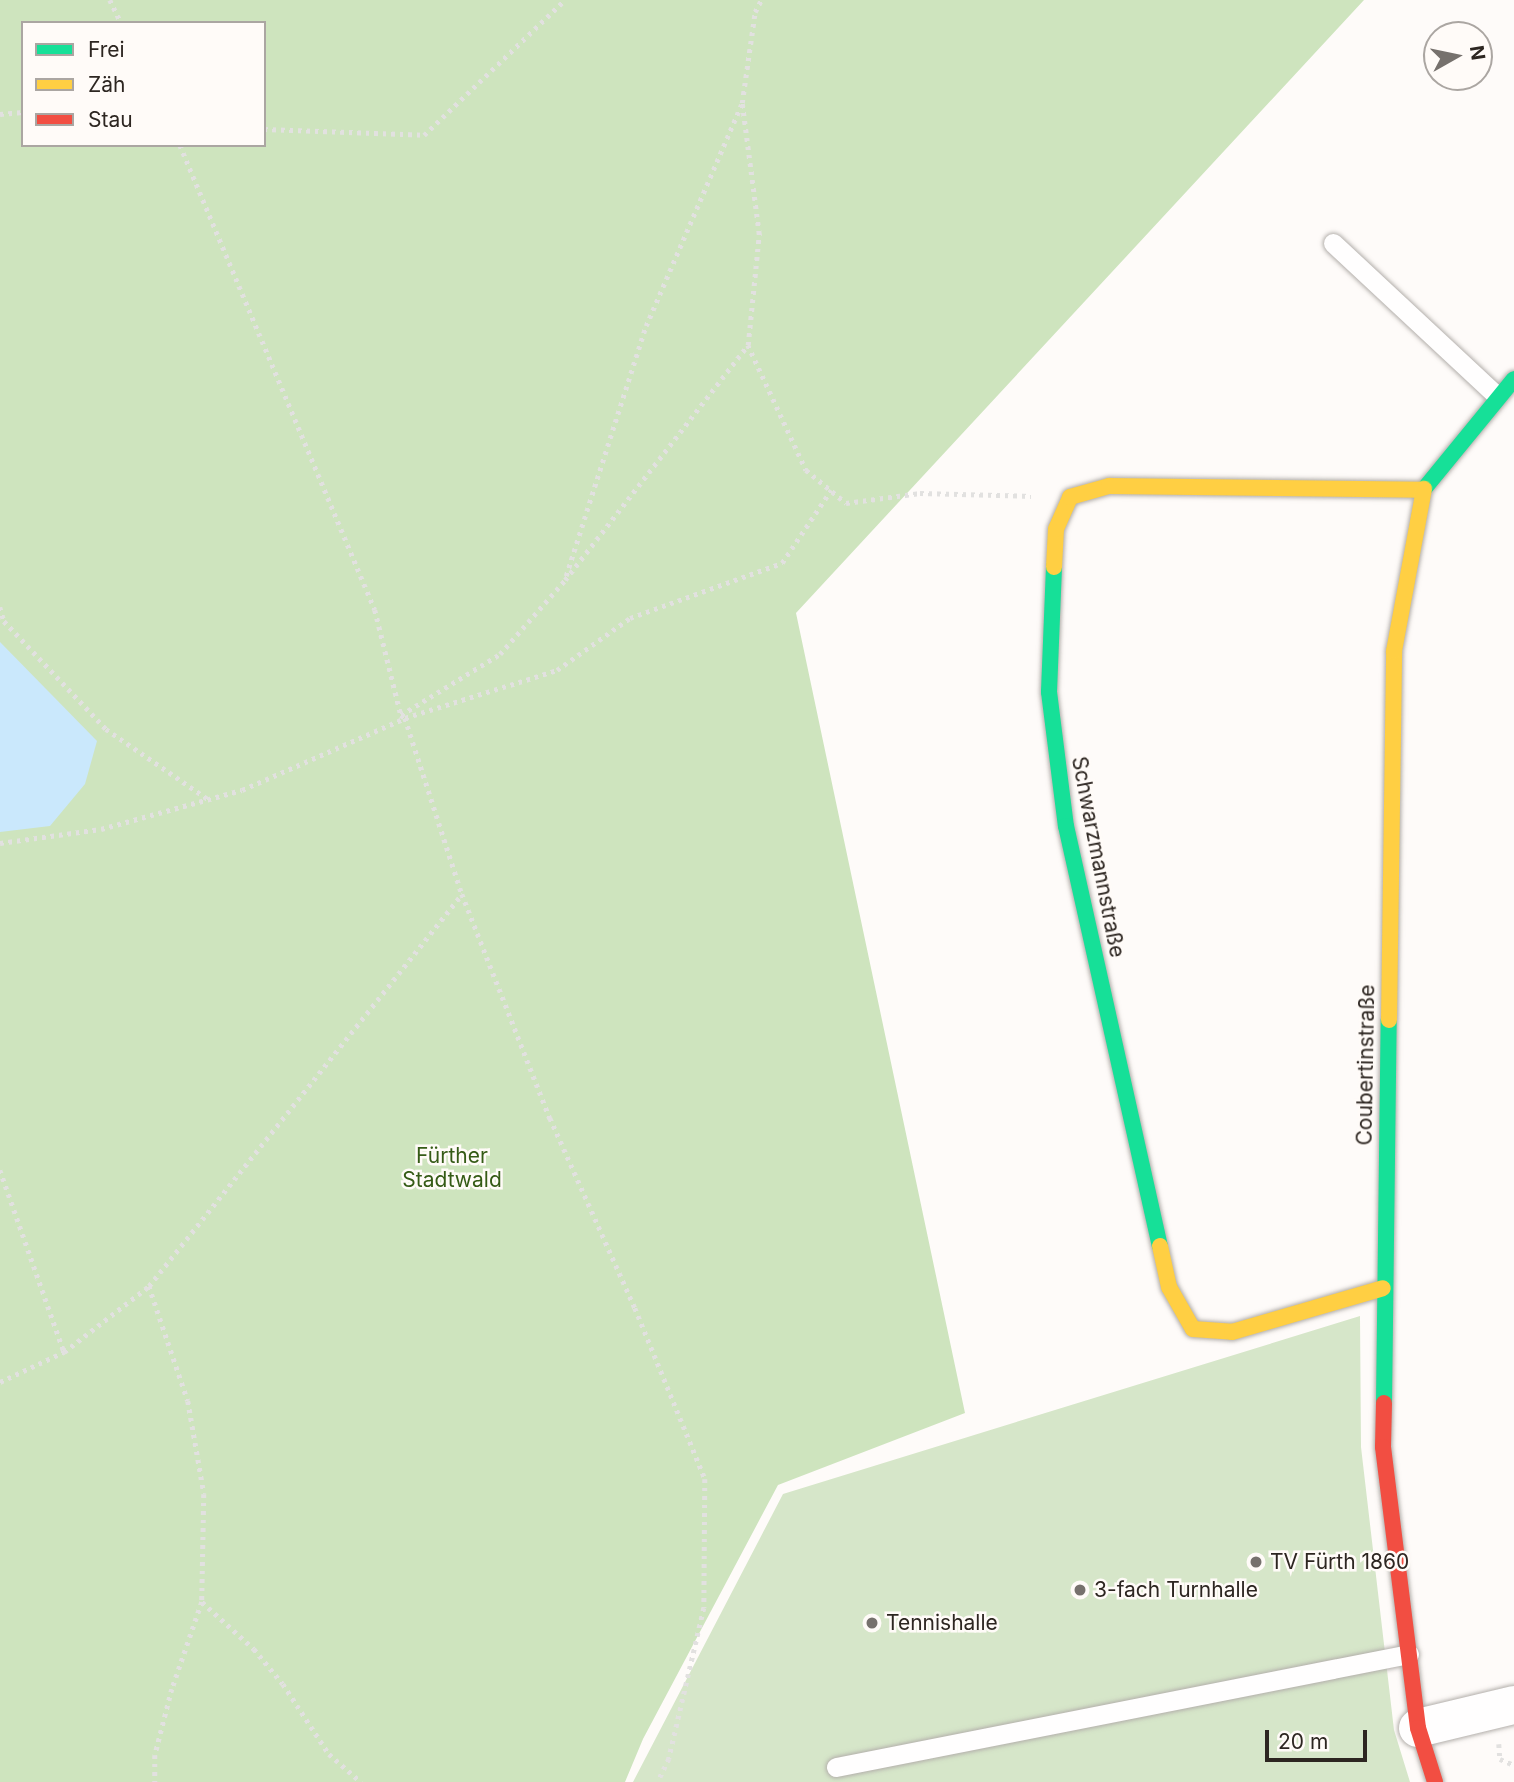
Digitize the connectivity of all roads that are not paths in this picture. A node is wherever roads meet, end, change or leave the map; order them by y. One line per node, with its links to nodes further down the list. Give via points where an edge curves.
1 (1334, 243): 3 (lane)
2 (1514, 379): 3 (street, Coubertinstraße)
3 (1497, 396): 4 (street, Coubertinstraße)
4 (1423, 490): 5 (street, Coubertinstraße, via 1394,651); 5 (street, Schwarzmannstraße, via 1109,486 1070,497 1056,528 1049,692 1066,826 1169,1287 1193,1329 1232,1332)
5 (1383, 1288): 6 (street, Coubertinstraße, via 1383,1447)
6 (1409, 1654): 8 (street, Coubertinstraße); 9 (lane)
7 (1514, 1705): 8 (street)
8 (1418, 1728): 10 (street, Coubertinstraße)
9 (836, 1767)
10 (1435, 1782)

